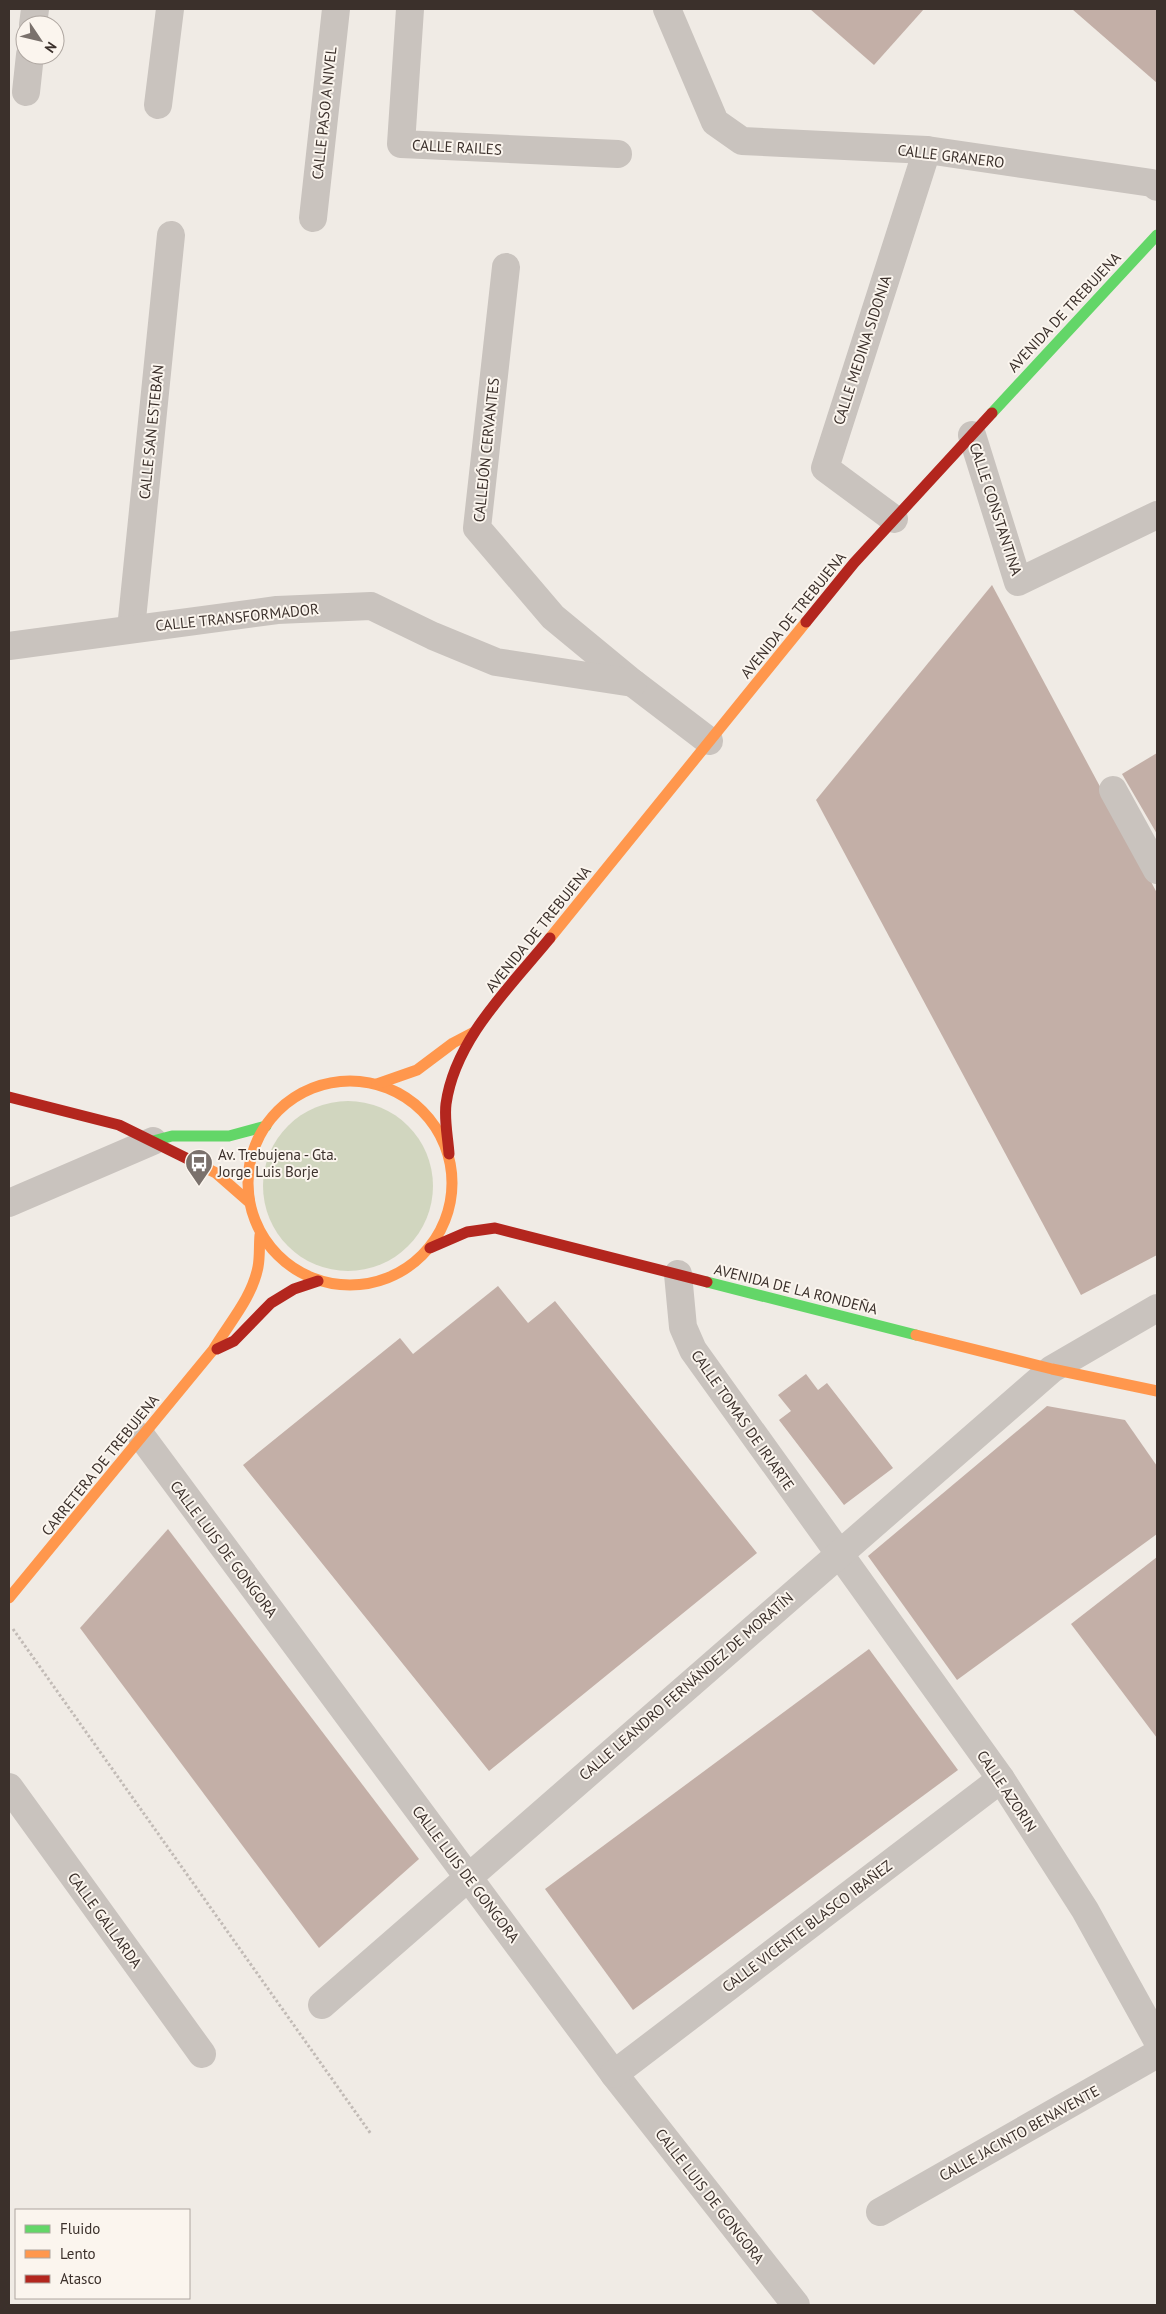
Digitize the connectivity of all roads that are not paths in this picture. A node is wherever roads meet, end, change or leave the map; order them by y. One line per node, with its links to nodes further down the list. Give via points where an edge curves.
1 (170, 9): 7 (street)
2 (336, 9): 11 (street, CALLE PASO A NIVEL)
3 (410, 9): 9 (street, CALLE RAILES, via 401,144)
4 (667, 9): 8 (street, CALLE GRANERO, via 715,122 742,141)
5 (29, 65): 6 (street)
6 (26, 92)
7 (158, 105)
8 (927, 150): 10 (street, CALLE GRANERO, via 1152,183); 17 (street, CALLE MEDINA SIDONIA, via 825,468)
9 (618, 154)
10 (1157, 187)
11 (313, 218)
12 (1157, 234): 15 (street, AVENIDA DE TREBUJENA)
13 (171, 235): 18 (street, CALLE SAN ESTEBAN)
14 (506, 267): 20 (street, CALLEJÓN CERVANTES, via 477,528 553,617)
15 (972, 435): 16 (street, CALLE CONSTANTINA, via 1018,582); 17 (street, AVENIDA DE TREBUJENA)
16 (1157, 515)
17 (894, 519): 21 (street, AVENIDA DE TREBUJENA, via 854,563)
18 (132, 629): 19 (street, CALLE TRANSFORMADOR); 20 (street, CALLE TRANSFORMADOR, via 277,610 371,606 496,662)
19 (9, 646)
20 (633, 683): 21 (street, CALLEJÓN CERVANTES)
21 (709, 741): 24 (street, AVENIDA DE TREBUJENA)
22 (1113, 790): 23 (street)
23 (1157, 870)
24 (474, 1032): 25 (street, AVENIDA DE TREBUJENA, via 416,1070); 29 (street, AVENIDA DE TREBUJENA, via 450,1082 446,1106)
25 (376, 1084): 27 (street, via 355,1080 324,1084 296,1096); 29 (street, via 412,1100 435,1124)
26 (9, 1097): 28 (street, via 119,1125)
27 (266, 1126): 28 (street, via 230,1136 172,1136); 30 (street, via 256,1141 248,1171)
28 (153, 1141): 30 (street, via 216,1173); 31 (street)
29 (449, 1154): 33 (street, via 453,1186 446,1219)
30 (248, 1201): 32 (street)
31 (9, 1203)
32 (260, 1235): 35 (street, via 276,1255 295,1270); 37 (street, CARRETERA DE TREBUJENA, via 258,1267 246,1300)
33 (430, 1248): 34 (street, AVENIDA DE LA RONDEÑA, via 466,1232 495,1228); 35 (street, via 407,1268 379,1282 348,1286)
34 (678, 1274): 38 (street, AVENIDA DE LA RONDEÑA); 41 (street, CALLE TOMAS DE IRIARTE, via 683,1327 693,1350)
35 (318, 1281): 37 (street, CARRETERA DE TREBUJENA, via 294,1288 272,1303 245,1332)
36 (1157, 1308): 38 (street, CALLE LEANDRO FERNÁNDEZ DE MORATÍN)
37 (213, 1350): 40 (street, CARRETERA DE TREBUJENA)
38 (1052, 1369): 39 (street, AVENIDA DE LA RONDEÑA); 41 (street, CALLE LEANDRO FERNÁNDEZ DE MORATÍN)
39 (1157, 1391)
40 (142, 1437): 42 (street, CARRETERA DE TREBUJENA); 45 (street, CALLE LUIS DE GONGORA)
41 (838, 1554): 43 (street, CALLE AZORIN); 45 (street, CALLE LEANDRO FERNÁNDEZ DE MORATÍN)
42 (9, 1598)
43 (1001, 1779): 47 (street, CALLE AZORIN, via 1084,1910); 50 (street, CALLE VICENTE BLASCO IBAÑEZ)
44 (9, 1787): 48 (street, CALLE GALLARDA)
45 (468, 1877): 46 (street, CALLE LEANDRO FERNÁNDEZ DE MORATÍN); 50 (street, CALLE LUIS DE GONGORA)
46 (322, 2004)
47 (1157, 2040)
48 (202, 2054)
49 (1157, 2054): 51 (street, CALLE JACINTO BENAVENTE)
50 (614, 2074): 52 (street, CALLE LUIS DE GONGORA)
51 (880, 2212)
52 (796, 2305)

